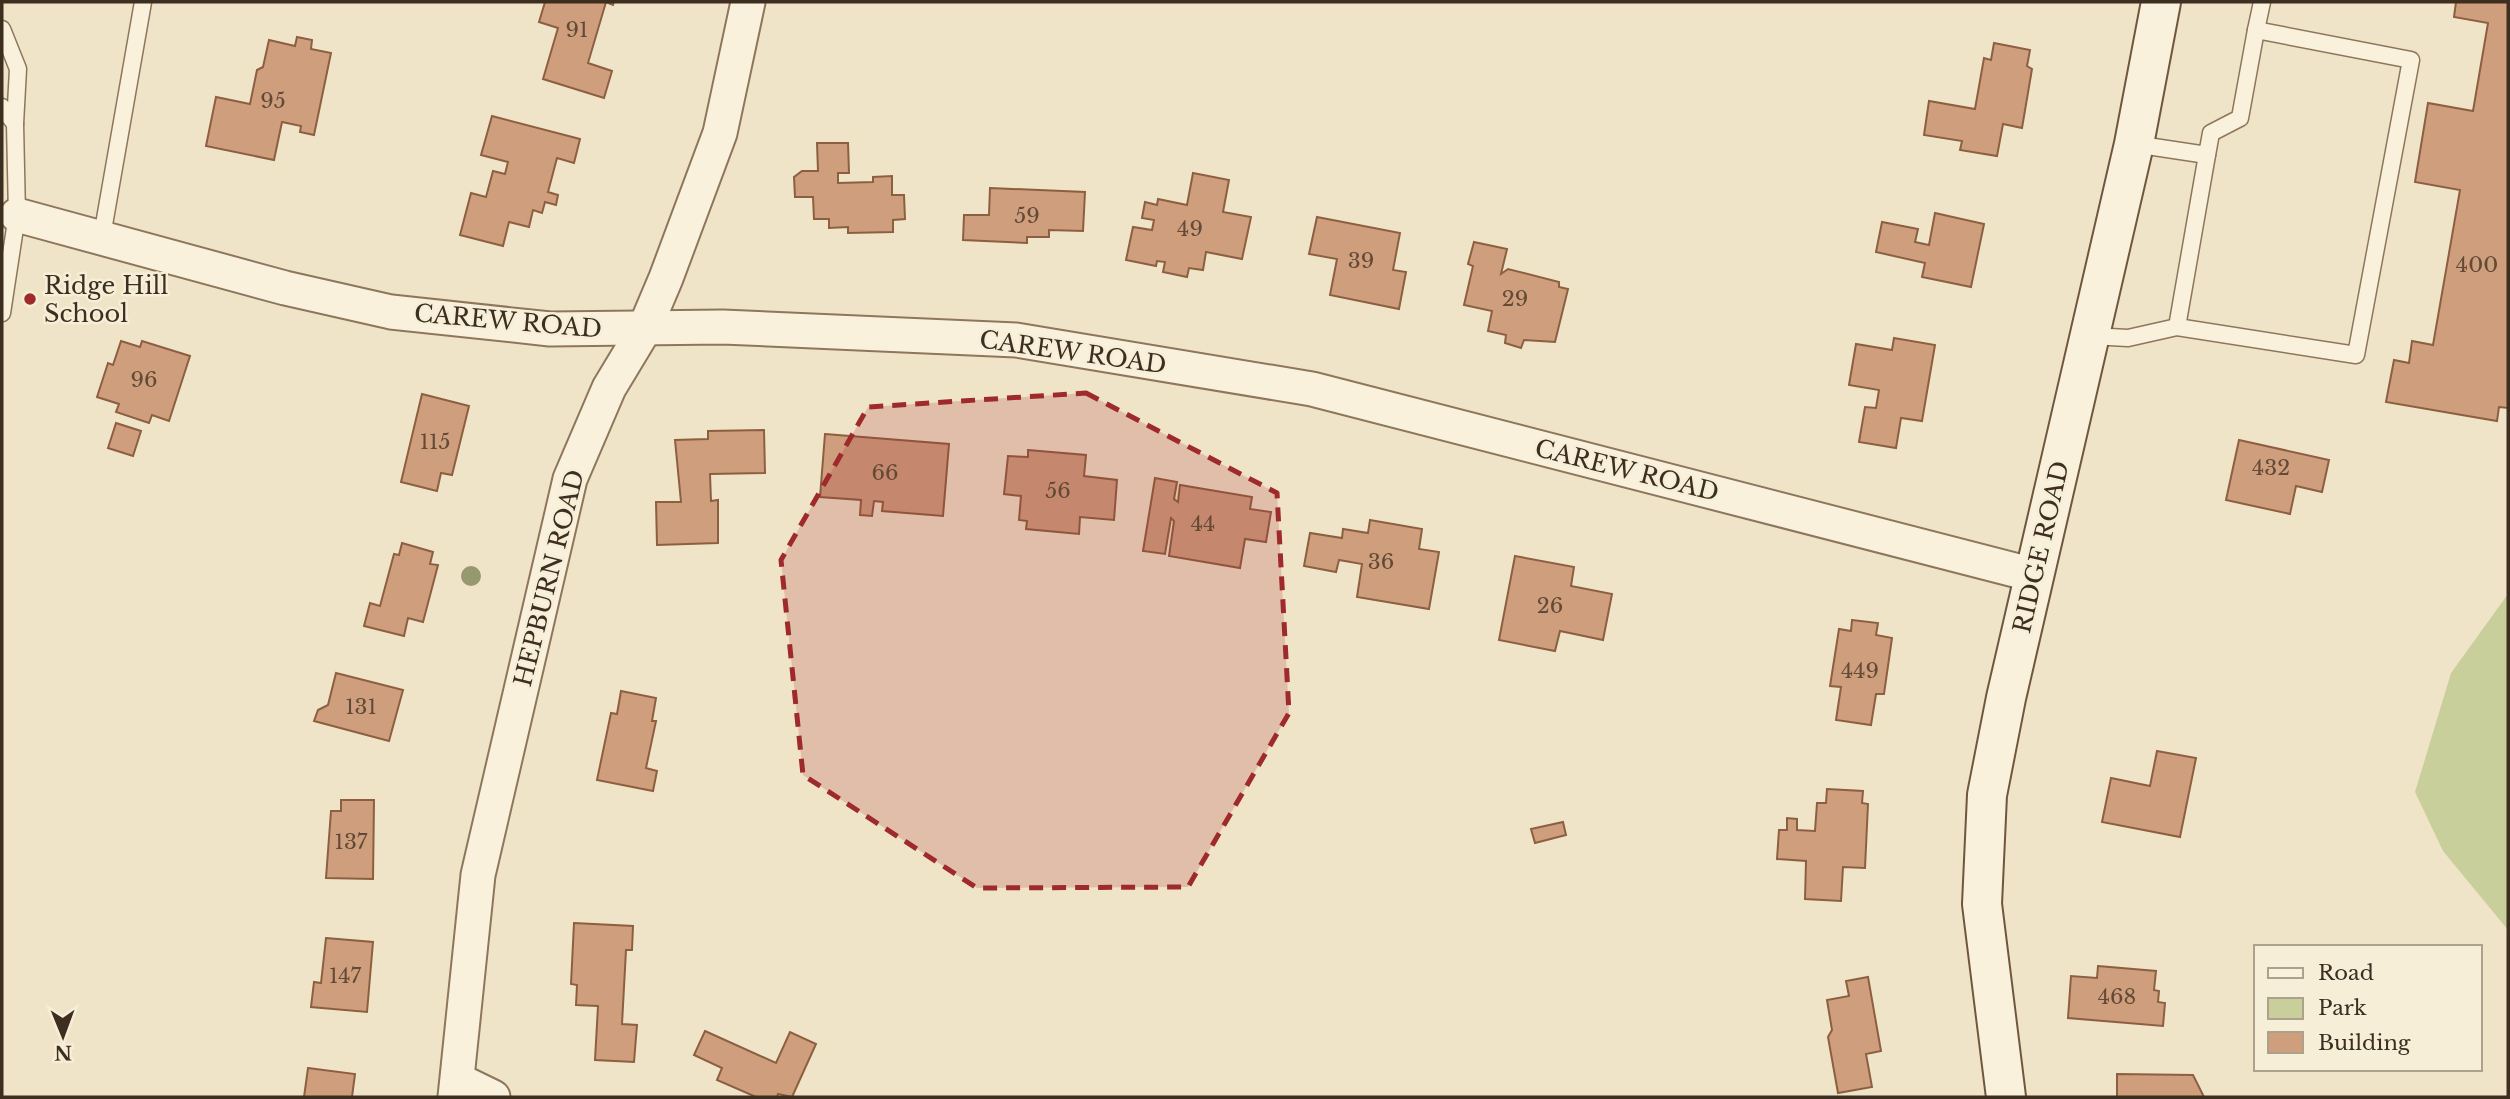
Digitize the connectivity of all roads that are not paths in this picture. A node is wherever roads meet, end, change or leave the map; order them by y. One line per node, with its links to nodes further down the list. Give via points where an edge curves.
1 (144, 2): 12 (lane)
2 (748, 2): 15 (street, HEPBURN ROAD, via 720,133)
3 (2161, 2): 9 (main road, RIDGE ROAD)
4 (2262, 2): 6 (lane)
5 (2, 29): 8 (lane, via 18,69)
6 (2256, 30): 10 (lane, via 2240,118 2211,133); 14 (lane, via 2411,60 2356,355)
7 (2, 107): 8 (lane)
8 (15, 124): 11 (lane)
9 (2134, 144): 10 (lane); 16 (main road, RIDGE ROAD)
10 (2207, 155): 14 (lane)
11 (17, 215): 12 (street, CAREW ROAD); 13 (lane)
12 (102, 236): 15 (street, CAREW ROAD, via 285,288 391,312 550,329)
13 (2, 313)
14 (2177, 327): 16 (lane, via 2128,338)
15 (644, 330): 17 (street, CAREW ROAD, via 723,327 1016,340 1312,389); 18 (street, HEPBURN ROAD, via 609,388 570,479 478,875)
16 (2091, 336): 17 (main road, RIDGE ROAD)
17 (2034, 575): 20 (main road, RIDGE ROAD, via 1987,795 1982,859 1987,960)
18 (456, 1089): 19 (street)
19 (493, 1097)
20 (2006, 1097)

